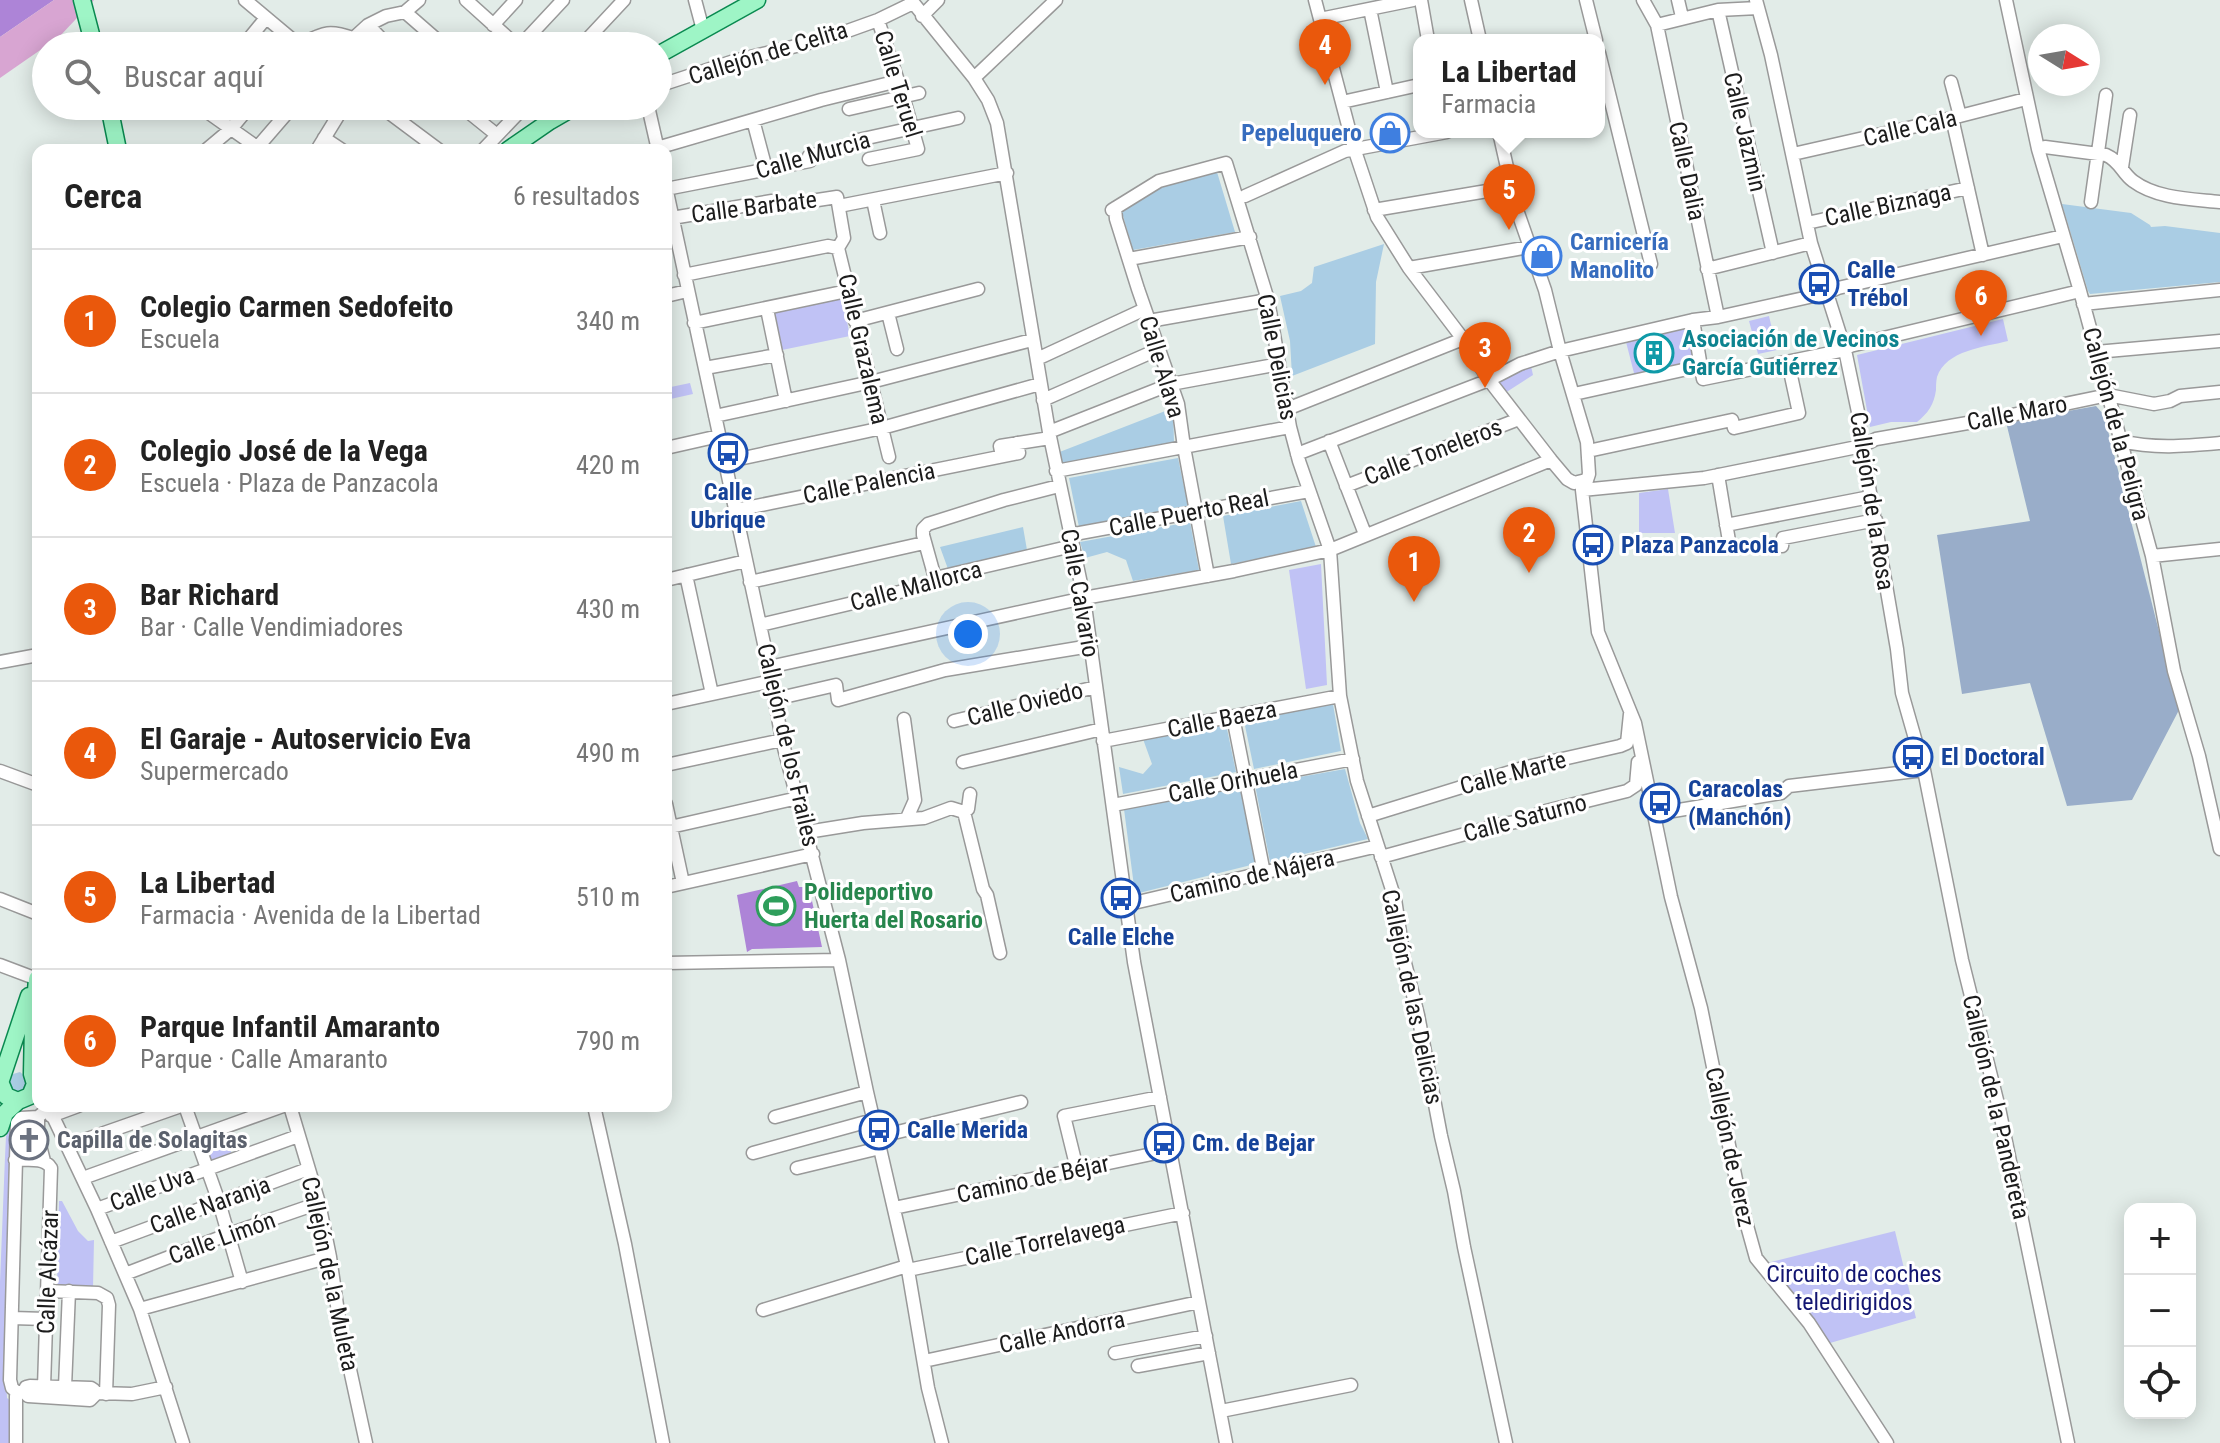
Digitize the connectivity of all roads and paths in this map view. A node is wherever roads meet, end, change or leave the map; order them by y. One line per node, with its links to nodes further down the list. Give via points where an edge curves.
1 (82, 0): 34 (main road)
2 (245, 0): 27 (street)
3 (419, 0): 24 (street)
4 (467, 0): 31 (street)
5 (516, 0): 31 (street)
6 (563, 0): 41 (street)
7 (624, 0): 42 (street)
8 (695, 0): 33 (street)
9 (757, 0): 33 (main road)
10 (938, 0): 25 (street)
11 (1056, 0): 48 (street)
12 (1315, 0): 28 (street)
13 (1413, 0): 22 (street)
14 (1421, 0): 43 (street)
15 (1471, 0): 44 (street)
16 (1586, 0): 45 (street)
17 (1643, 0): 32 (street, Calle Dalia)
18 (1678, 0): 26 (street)
19 (2006, 0): 57 (street, Callejón de la Peligra)
20 (912, 2): 25 (street, Calle Calvario); 29 (street, Callejón de Celita)
21 (1757, 4): 23 (street); 92 (street, Callejón de la Rosa)
22 (1370, 9): 28 (street); 53 (street)
23 (1718, 10): 26 (street); 115 (street, Calle Jazmin)
24 (405, 12): 30 (street); 39 (street)
25 (922, 16): 48 (street, Calle Calvario)
26 (1682, 17): 32 (street)
27 (266, 18): 35 (street); 36 (street)
28 (1320, 19): 58 (street)
29 (878, 20): 49 (street, Callejón de Celita); 50 (street, Calle Teruel)
30 (368, 25): 37 (street); 38 (street)
31 (493, 25): 40 (street)
32 (1657, 25): 120 (street, Calle Dalia)
33 (703, 30): 46 (main road)
34 (90, 32)
35 (254, 32)
36 (283, 32)
37 (360, 32)
38 (375, 32)
39 (428, 32)
40 (502, 32)
41 (532, 32)
42 (594, 32)
43 (1427, 34)
44 (1479, 34)
45 (1594, 34)
46 (672, 47)
47 (1605, 77): 118 (street)
48 (974, 78): 97 (street, Calle Calvario, via 997,123)
49 (672, 81)
50 (898, 81): 56 (street, Calle Teruel); 74 (street)
51 (1951, 82): 61 (street)
52 (1413, 86): 53 (street)
53 (1387, 92): 58 (street)
54 (919, 93): 56 (street)
55 (2106, 95): 91 (street)
56 (903, 96): 59 (street); 76 (street, Calle Teruel)
57 (2026, 99): 61 (street, Calle Cala); 90 (street, Callejón de la Peligra)
58 (1342, 102): 89 (street)
59 (849, 109)
60 (2130, 115): 95 (street)
61 (1956, 117): 92 (street, Calle Cala); 100 (street)
62 (958, 118): 76 (street, Calle Murcia)
63 (112, 120): 81 (main road)
64 (218, 120): 75 (street)
65 (238, 120): 75 (street)
66 (282, 120): 84 (street)
67 (335, 120): 85 (street)
68 (399, 120): 86 (street)
69 (475, 120): 80 (street)
70 (510, 120): 80 (street)
71 (546, 120): 77 (main road)
72 (554, 120): 77 (main road)
73 (651, 120): 87 (street)
74 (753, 120): 88 (street); 96 (street)
75 (231, 129): 82 (street); 83 (street)
76 (912, 129): 93 (street, Calle Teruel, via 918,149); 96 (street, Calle Murcia)
77 (528, 136): 80 (main road)
78 (1413, 138): 89 (street)
79 (1500, 138): 99 (street, Callejón de Jerez)
80 (497, 142)
81 (117, 144)
82 (213, 144)
83 (251, 144)
84 (262, 144)
85 (320, 144)
86 (431, 144)
87 (656, 144)
88 (672, 144)
89 (1354, 148): 101 (street); 106 (street)
90 (2038, 149): 91 (street); 110 (street, Callejón de la Peligra)
91 (2098, 153): 95 (street); 104 (street)
92 (1793, 154): 108 (street, Callejón de la Rosa)
93 (869, 159)
94 (1226, 163): 111 (street, Calle Delicias); 117 (street, Calle Alava, via 1159,181 1114,209)
95 (2122, 167): 105 (street, via 2147,189)
96 (766, 169): 98 (street, Calle Murcia)
97 (1007, 173): 102 (street, Calle Barbate); 138 (street, Calle Calvario)
98 (672, 187)
99 (1511, 187): 106 (street); 113 (street, Callejón de Jerez)
100 (1968, 188): 108 (street, Calle Biznaga); 116 (street)
101 (1245, 196)
102 (873, 200): 103 (street, Calle Barbate); 109 (street)
103 (838, 201): 107 (street, Calle Barbate, via 772,201); 114 (street, Calle Grazalema, via 844,238)
104 (2091, 202)
105 (2220, 202)
106 (1374, 210): 119 (street)
107 (672, 218): 121 (street, Callejón de los Frailes)
108 (1807, 223): 112 (street, Callejón de la Rosa)
109 (880, 233)
110 (2063, 236): 116 (street); 128 (street, Callejón de la Peligra)
111 (1250, 237): 117 (street); 129 (street, Calle Delicias)
112 (1811, 243): 115 (street); 126 (street, Callejón de la Rosa)
113 (1529, 247): 119 (street); 143 (street, Callejón de Jerez)
114 (838, 248): 121 (street); 125 (street, Calle Grazalema)
115 (1773, 253): 120 (street)
116 (1983, 255): 126 (street)
117 (1129, 259): 132 (street, Calle Alava)
118 (1651, 264)
119 (1409, 268): 137 (street)
120 (1707, 269): 133 (street, Calle Dalia)
121 (684, 275): 124 (street, Callejón de los Frailes)
122 (978, 289): 131 (street)
123 (2220, 290): 128 (street)
124 (687, 291): 127 (street); 136 (street, Callejón de los Frailes)
125 (847, 291): 130 (street); 135 (street, Calle Grazalema)
126 (1827, 293): 133 (street); 142 (street, Callejón de la Rosa)
127 (672, 295)
128 (2081, 298): 142 (street); 144 (street, Callejón de la Peligra)
129 (1268, 300): 132 (street); 148 (street, Calle Delicias)
130 (767, 309): 136 (street); 145 (street)
131 (888, 313): 135 (street); 140 (street)
132 (1147, 315): 141 (street, Calle Alava); 146 (street)
133 (1718, 317): 134 (street)
134 (1693, 320): 143 (street); 150 (street)
135 (855, 321): 152 (street, Calle Grazalema)
136 (694, 323): 149 (street, Callejón de los Frailes)
137 (1463, 339): 151 (street); 160 (street)
138 (1032, 340): 146 (street, Calle Calvario); 152 (street)
139 (2220, 341): 144 (street)
140 (897, 349)
141 (1159, 349): 154 (street, Calle Alava); 158 (street)
142 (1845, 350): 147 (street); 170 (street, Callejón de la Rosa)
143 (1560, 351): 151 (street); 156 (street, Callejón de Jerez)
144 (2096, 352): 157 (street, Callejón de la Peligra)
145 (777, 355): 149 (street); 159 (street)
146 (1037, 359): 153 (street, Calle Calvario)
147 (1788, 362): 150 (street); 173 (street, via 1799,413 1734,428 1732,420)
148 (1279, 364): 154 (street, Calle Palencia); 160 (street, Calle Delicias)
149 (705, 368): 161 (street, Callejón de los Frailes)
150 (1702, 373): 156 (street)
151 (1489, 380): 162 (street); 167 (street)
152 (871, 382): 159 (street); 164 (street, Calle Grazalema)
153 (1040, 384): 158 (street, Calle Calvario); 164 (street)
154 (1171, 384): 165 (street, Calle Palencia); 172 (street, Calle Alava)
155 (2220, 392): 157 (street, Calle Maro, via 2154,404)
156 (1574, 394): 173 (street, Callejón de Jerez)
157 (2108, 395): 168 (street, Callejón de la Peligra); 170 (street, Calle Maro, via 1876,439)
158 (1043, 400): 165 (street, Calle Calvario)
159 (786, 401): 161 (street)
160 (1287, 409): 163 (street, Calle Delicias)
161 (715, 416): 166 (street, Callejón de los Frailes)
162 (1519, 419): 177 (street); 182 (street, Calle Toneleros)
163 (1290, 427): 172 (street); 174 (street, Calle Delicias)
164 (882, 428): 175 (street, Calle Grazalema); 176 (street)
165 (1049, 435): 178 (street, Calle Calvario); 185 (street, Calle Palencia, via 1017,443 1019,453)
166 (719, 436): 171 (street); 176 (street, Callejón de los Frailes)
167 (1329, 441): 174 (street); 182 (street)
168 (2121, 441): 169 (street, via 2175,447); 196 (street, Callejón de la Peligra)
169 (2220, 443)
170 (1862, 446): 179 (street, Calle Maro); 184 (street, Callejón de la Rosa)
171 (672, 447)
172 (1184, 447): 178 (street); 186 (street, Calle Alava)
173 (1588, 451): 180 (street, Callejón de Jerez)
174 (1297, 454): 183 (street, Calle Delicias)
175 (889, 457)
176 (725, 462): 185 (street, Callejón de los Frailes)
177 (1560, 469): 180 (street, via 1577,491); 189 (street)
178 (1056, 471): 181 (street, Calle Calvario)
179 (1718, 475): 180 (street, Calle Maro); 188 (street)
180 (1586, 481): 215 (street, Callejón de Jerez, via 1598,632)
181 (1059, 486): 190 (street, Calle Calvario); 192 (street, via 928,524)
182 (1346, 486): 189 (street)
183 (1309, 491): 186 (street, Calle Puerto Real); 195 (street, Calle Delicias)
184 (1870, 497): 187 (street, Callejón de la Rosa); 188 (street)
185 (736, 510): 197 (street, Callejón de los Frailes)
186 (1196, 512): 190 (street, Calle Puerto Real); 199 (street, Calle Alava)
187 (1876, 520): 193 (street, via 1783,538); 225 (street, Callejón de la Rosa, via 1902,693)
188 (1726, 525): 191 (street)
189 (1365, 534): 195 (street)
190 (1071, 541): 201 (street, Calle Mallorca); 203 (street, Calle Calvario)
191 (1729, 541)
192 (924, 543): 201 (street); 202 (street)
193 (1782, 546)
194 (2220, 549): 196 (street)
195 (1330, 550): 199 (street); 212 (street, Callejón de las Delicias)
196 (2152, 556): 239 (street, Callejón de la Peligra, via 2174,671)
197 (746, 561): 198 (street); 202 (street, Callejón de los Frailes)
198 (686, 575): 200 (street); 211 (street)
199 (1208, 576): 203 (street)
200 (672, 578)
201 (935, 578): 204 (street, Calle Mallorca, via 929,585)
202 (750, 582): 204 (street, Callejón de los Frailes)
203 (1084, 598): 205 (street, Calle Calvario); 208 (street)
204 (760, 625): 208 (street, Callejón de los Frailes)
205 (1090, 646): 210 (street, Calle Calvario); 213 (street, via 945,670 838,700 836,685)
206 (32, 657): 207 (street)
207 (0, 662)
208 (769, 667): 209 (street, Callejón de los Frailes)
209 (772, 681): 211 (street); 213 (street, Callejón de los Frailes)
210 (1096, 687): 218 (street, Calle Oviedo); 219 (street, Calle Calvario)
211 (712, 694): 214 (street)
212 (1340, 696): 216 (street, Calle Baeza); 222 (street, Callejón de las Delicias)
213 (775, 699): 220 (street, Callejón de los Frailes)
214 (672, 703)
215 (1630, 711): 221 (street, Callejón de Jerez); 234 (street, Calle Marte, via 1627,743)
216 (1233, 717): 219 (street, Calle Baeza); 227 (street)
217 (904, 719): 235 (street, via 915,800)
218 (954, 721)
219 (1103, 735): 223 (street, Calle Baeza); 231 (street, Calle Calvario)
220 (782, 740): 224 (street); 230 (street, Callejón de los Frailes)
221 (1641, 753): 233 (street, Callejón de Jerez); 240 (street, Calle Saturno, via 1633,789 1521,821)
222 (1353, 759): 227 (street, Calle Orihuela); 234 (street, Callejón de las Delicias)
223 (963, 762)
224 (672, 764)
225 (1924, 770): 233 (street, via 1789,786 1781,793); 321 (street, Callejón de la Pandereta)
226 (0, 771): 228 (street)
227 (1246, 780): 231 (street, Calle Orihuela); 242 (street)
228 (32, 783)
229 (970, 794): 232 (street)
230 (798, 798): 236 (street); 237 (street, Callejón de los Frailes)
231 (1113, 805): 246 (street, Calle Calvario)
232 (964, 812): 235 (street, via 951,808); 248 (street)
233 (1655, 814): 320 (street, Callejón de Jerez, via 1756,1258 1809,1323)
234 (1368, 816): 240 (street, Callejón de las Delicias)
235 (907, 818): 237 (street)
236 (672, 827)
237 (807, 832): 241 (street, Callejón de los Frailes)
238 (672, 843): 243 (street)
239 (2220, 849)
240 (1380, 851): 242 (street, Camino de Nájera); 319 (street, Callejón de las Delicias, via 1395,899)
241 (813, 854): 243 (street); 249 (street, Callejón de los Frailes)
242 (1264, 873): 246 (street, Camino de Nájera)
243 (683, 883): 244 (street)
244 (672, 886)
245 (0, 899): 247 (street)
246 (1125, 905): 258 (street, Calle Calvario)
247 (32, 912)
248 (1000, 953)
249 (839, 960): 250 (street); 256 (street, Callejón de los Frailes)
250 (672, 963)
251 (0, 965): 252 (street)
252 (32, 975)
253 (32, 990): 255 (main road)
254 (32, 1076): 255 (main road, via 26,1068 9,1069)
255 (6, 1091): 257 (main road); 260 (street); 269 (main road)
256 (867, 1092): 267 (street); 268 (street, Callejón de los Frailes)
257 (32, 1093)
258 (1160, 1097): 274 (street, Calle Calvario); 281 (street, via 1064,1116)
259 (1021, 1102): 272 (street)
260 (32, 1103)
261 (45, 1112): 273 (street); 276 (street, via 18,1121); 277 (street, Calle Alcázar, via 38,1138)
262 (166, 1112): 273 (street)
263 (186, 1112): 271 (street)
264 (266, 1112): 271 (street)
265 (292, 1112): 270 (street, Callejón de la Muleta)
266 (595, 1112): 316 (street)
267 (775, 1117)
268 (873, 1120): 272 (street, Callejón de los Frailes); 275 (street)
269 (0, 1128)
270 (298, 1136): 279 (street, Calle Uva); 280 (street, Callejón de la Muleta)
271 (196, 1137): 279 (street); 282 (street)
272 (878, 1142): 278 (street); 285 (street, Callejón de los Frailes)
273 (67, 1146): 282 (street)
274 (1171, 1150): 281 (street, Camino de Béjar); 287 (street, Calle Calvario)
275 (753, 1153)
276 (15, 1160): 277 (street); 299 (street)
277 (44, 1161): 294 (street, Calle Alcázar, via 51,1168)
278 (797, 1168)
279 (207, 1169): 283 (street); 286 (street, Calle Uva)
280 (308, 1169): 283 (street, Calle Naranja); 284 (street, Callejón de la Muleta)
281 (1077, 1169): 285 (street, Camino de Béjar)
282 (83, 1178): 286 (street)
283 (219, 1202): 288 (street); 289 (street, Calle Naranja)
284 (319, 1203): 288 (street, Calle Limón); 290 (street, Callejón de la Muleta)
285 (894, 1208): 291 (street, Callejón de los Frailes)
286 (97, 1209): 289 (street)
287 (1183, 1213): 291 (street, Calle Torrelavega); 296 (street, Calle Calvario)
288 (229, 1234): 292 (street, Calle Limón); 293 (street)
289 (111, 1242): 292 (street)
290 (330, 1257): 293 (street); 315 (street, Callejón de la Muleta)
291 (907, 1268): 298 (street, Calle Torrelavega); 304 (street, Callejón de los Frailes)
292 (125, 1274): 297 (street)
293 (242, 1282): 297 (street)
294 (48, 1291): 295 (street); 300 (street, Calle Alcázar)
295 (69, 1291): 308 (street); 311 (street, via 101,1293 108,1301)
296 (1199, 1302): 301 (street, Calle Calvario); 304 (street, Calle Andorra)
297 (140, 1309): 309 (street)
298 (763, 1310)
299 (12, 1318): 300 (street); 310 (street, via 10,1384)
300 (46, 1319): 307 (street, Calle Alcázar)
301 (1206, 1336): 302 (street); 303 (street, Calle Calvario)
302 (1115, 1353)
303 (1209, 1353): 305 (street); 312 (street, Calle Calvario)
304 (924, 1361): 317 (street, Callejón de los Frailes)
305 (1138, 1366)
306 (1351, 1385): 312 (street)
307 (44, 1387): 308 (street); 310 (street)
308 (65, 1387): 311 (street)
309 (166, 1387): 311 (street); 314 (street)
310 (21, 1392): 311 (street, via 90,1400); 313 (street)
311 (101, 1393)
312 (1221, 1411): 318 (street, Calle Calvario)
313 (16, 1443)
314 (183, 1443)
315 (366, 1443)
316 (663, 1443)
317 (942, 1443)
318 (1226, 1443)
319 (1506, 1443)
320 (1887, 1443)
321 (2068, 1443)

